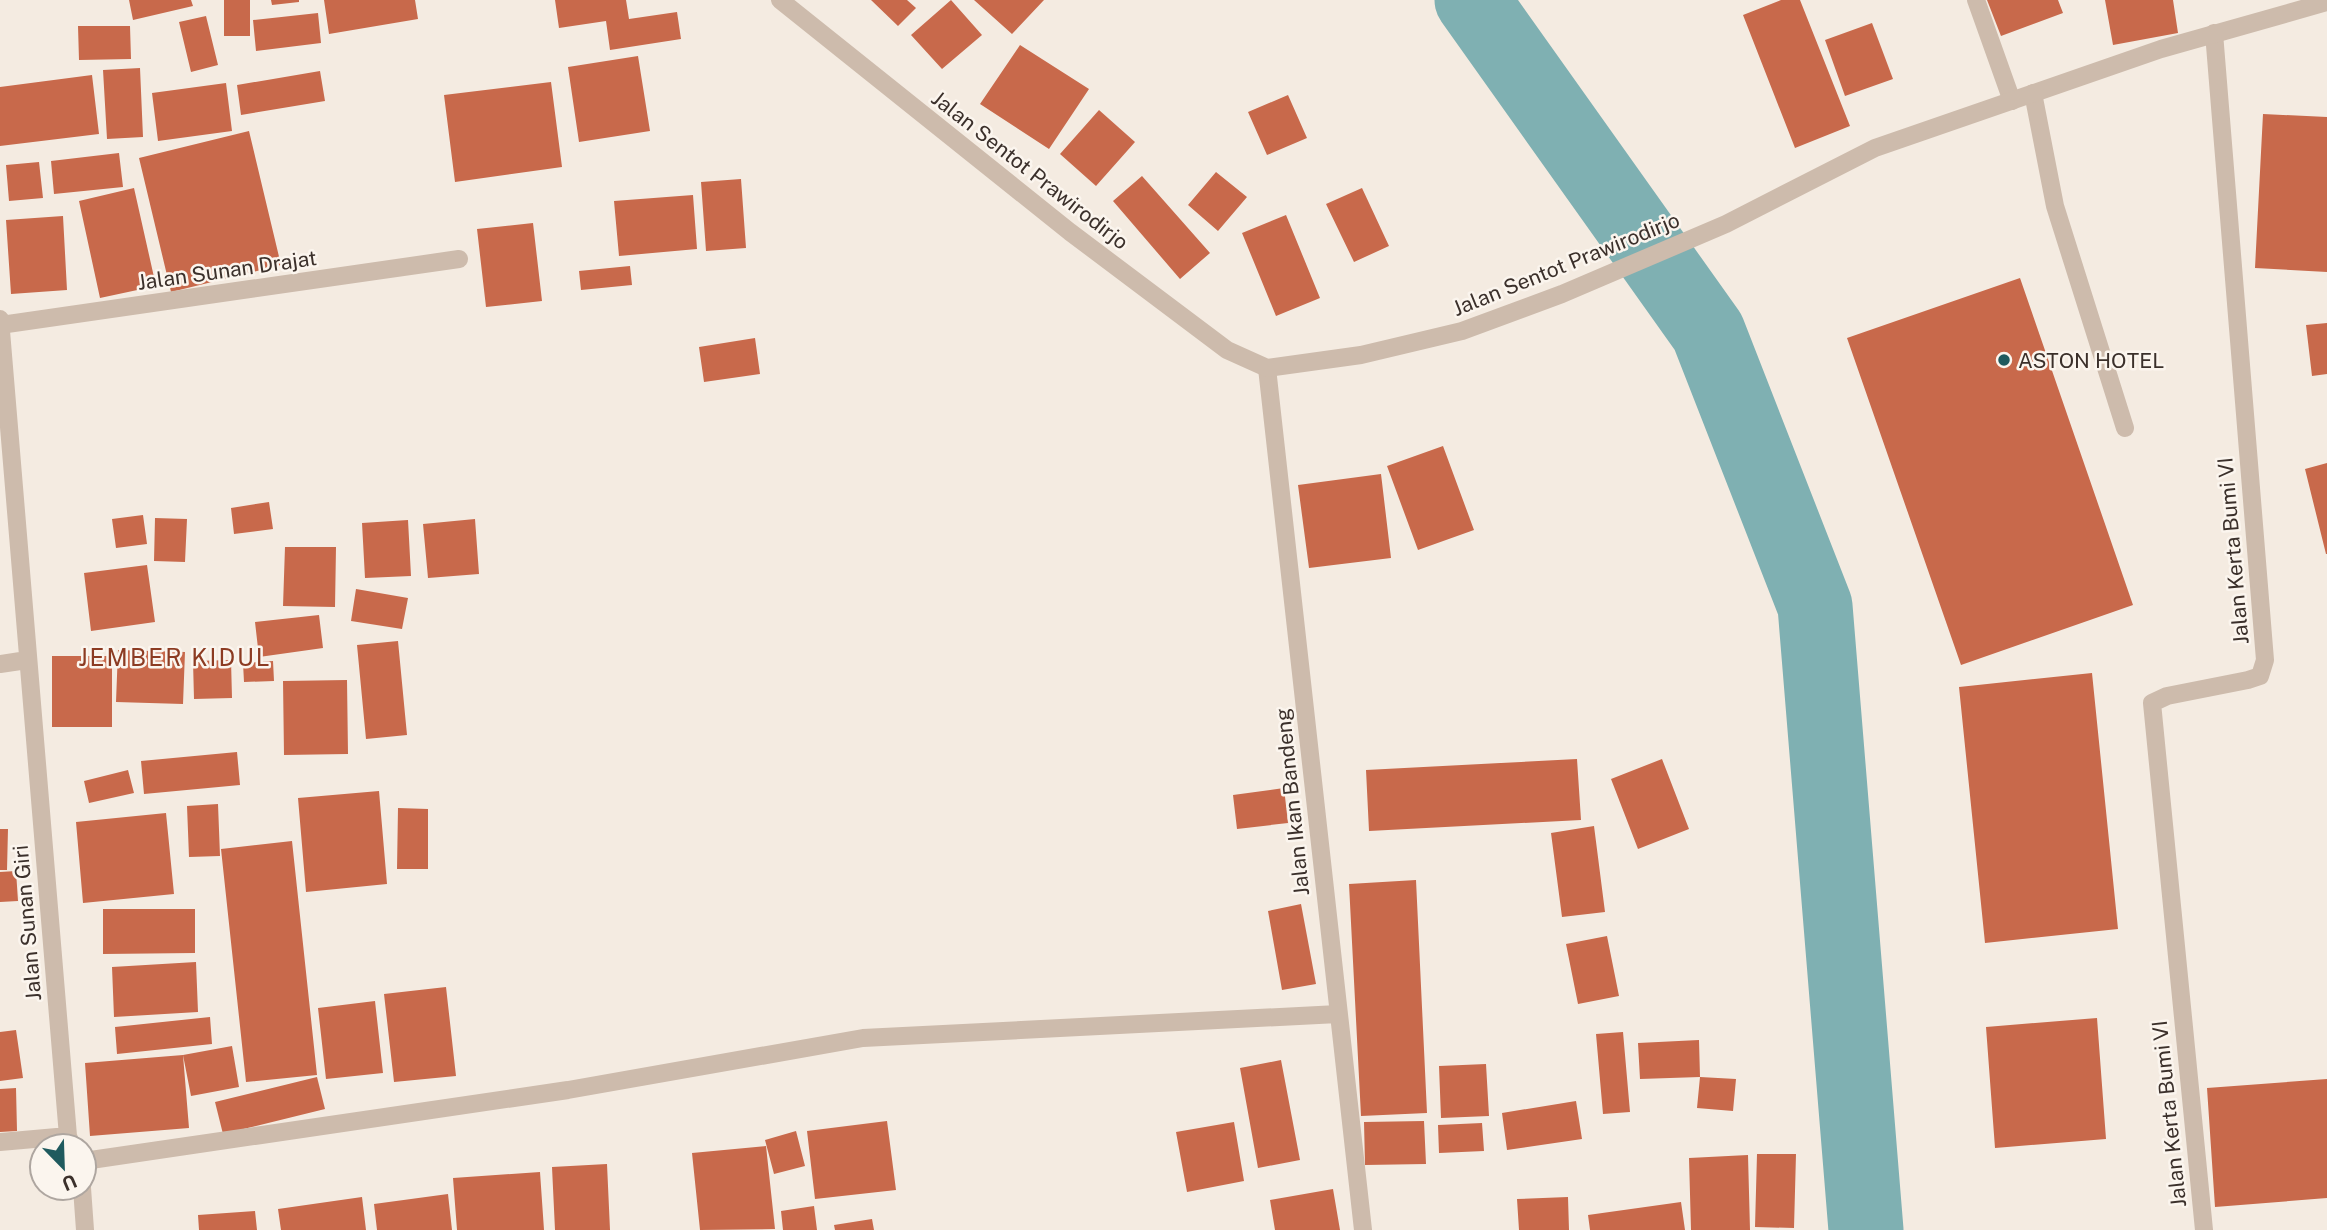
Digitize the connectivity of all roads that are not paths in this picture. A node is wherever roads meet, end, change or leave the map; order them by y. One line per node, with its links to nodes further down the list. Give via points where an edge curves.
1 (780, 0): 10 (street, Jalan Sentot Prawirodirjo, via 1070,232 1227,350)
2 (1976, 0): 6 (street)
3 (2327, 2): 4 (street, Jalan Sentot Prawirodirjo)
4 (2214, 33): 5 (street, Jalan Sentot Prawirodirjo); 22 (street, Jalan Kerta Bumi VI, via 2265,660 2260,676 2152,703)
5 (2033, 93): 6 (street, Jalan Sentot Prawirodirjo); 11 (street, via 2055,206)
6 (2012, 101): 10 (street, Jalan Sentot Prawirodirjo, via 1875,148 1726,224 1462,331 1361,355)
7 (459, 259): 9 (street, Jalan Sunan Drajat)
8 (0, 319): 9 (street, Jalan Sunan Giri)
9 (0, 325): 12 (street, Jalan Sunan Giri)
10 (1267, 368): 14 (street, Jalan Ikan Bandeng)
11 (2125, 428)
12 (27, 660): 13 (street); 15 (street, Jalan Sunan Giri)
13 (0, 664)
14 (1338, 1014): 18 (street, via 863,1038 568,1090); 21 (street, Jalan Ikan Bandeng)
15 (69, 1132)
16 (0, 1142): 17 (street)
17 (28, 1142)
18 (98, 1159)
19 (83, 1202): 20 (street)
20 (85, 1230)
21 (1363, 1230)
22 (2204, 1230)

